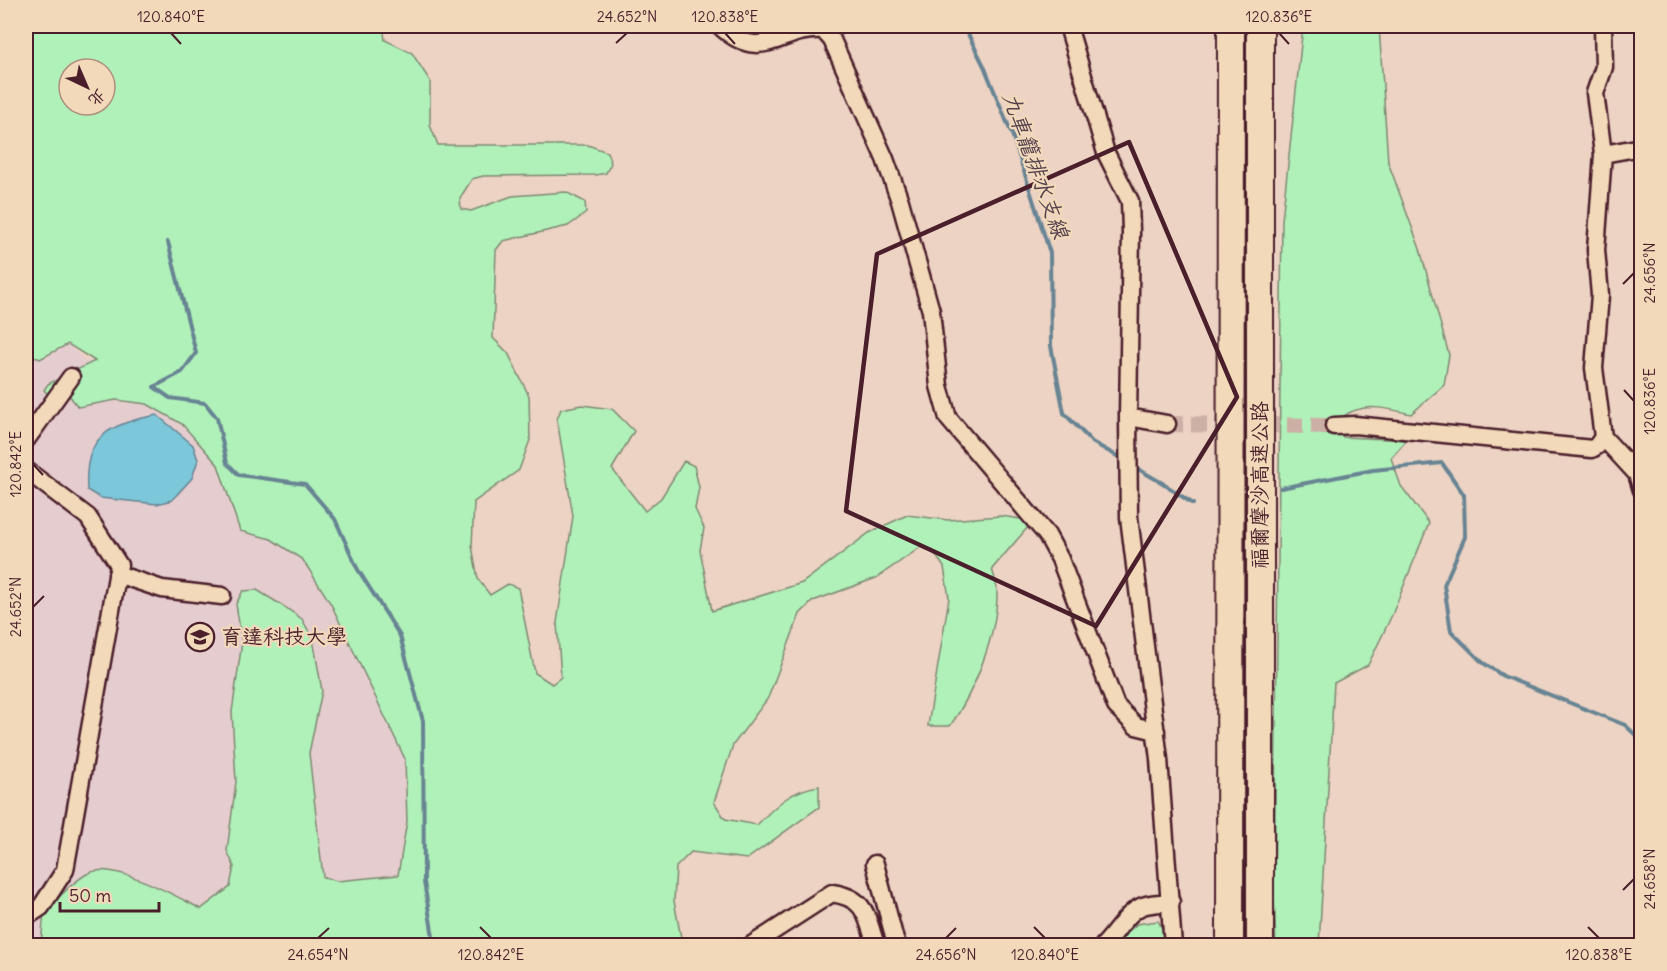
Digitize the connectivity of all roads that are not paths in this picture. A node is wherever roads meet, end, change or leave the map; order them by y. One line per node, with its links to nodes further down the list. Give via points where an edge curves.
1 (720, 26): 18 (street, via 748,43 765,45 813,29 823,30 832,40 900,201 931,311 939,386 948,418 1047,535 1060,559 1116,706 1136,726)
2 (1068, 26): 9 (street, via 1106,153 1130,201)
3 (1231, 26): 27 (highway, 福爾摩沙高速公路)
4 (1260, 26): 28 (highway, 福爾摩沙高速公路)
5 (1603, 26): 7 (street, via 1604,67 1595,93)
6 (1641, 147): 7 (street)
7 (1603, 154): 12 (street, via 1594,368)
8 (71, 377): 13 (street)
9 (1128, 417): 10 (street); 18 (street, via 1129,517)
10 (1167, 424)
11 (1334, 426): 12 (street, via 1592,449)
12 (1603, 437): 15 (street, via 1637,474)
13 (26, 440)
14 (26, 470): 16 (street, via 88,517 119,565)
15 (1641, 490)
16 (117, 574): 17 (street, via 162,589); 21 (street, via 65,870 41,907)
17 (222, 597)
18 (1156, 732): 20 (street)
19 (875, 864): 24 (street)
20 (1171, 902): 25 (street, via 1143,905); 26 (street)
21 (26, 917)
22 (750, 945): 23 (street, via 832,893 849,896 861,906)
23 (878, 945)
24 (898, 945)
25 (1103, 945)
26 (1173, 945)
27 (1230, 945)
28 (1260, 945)

